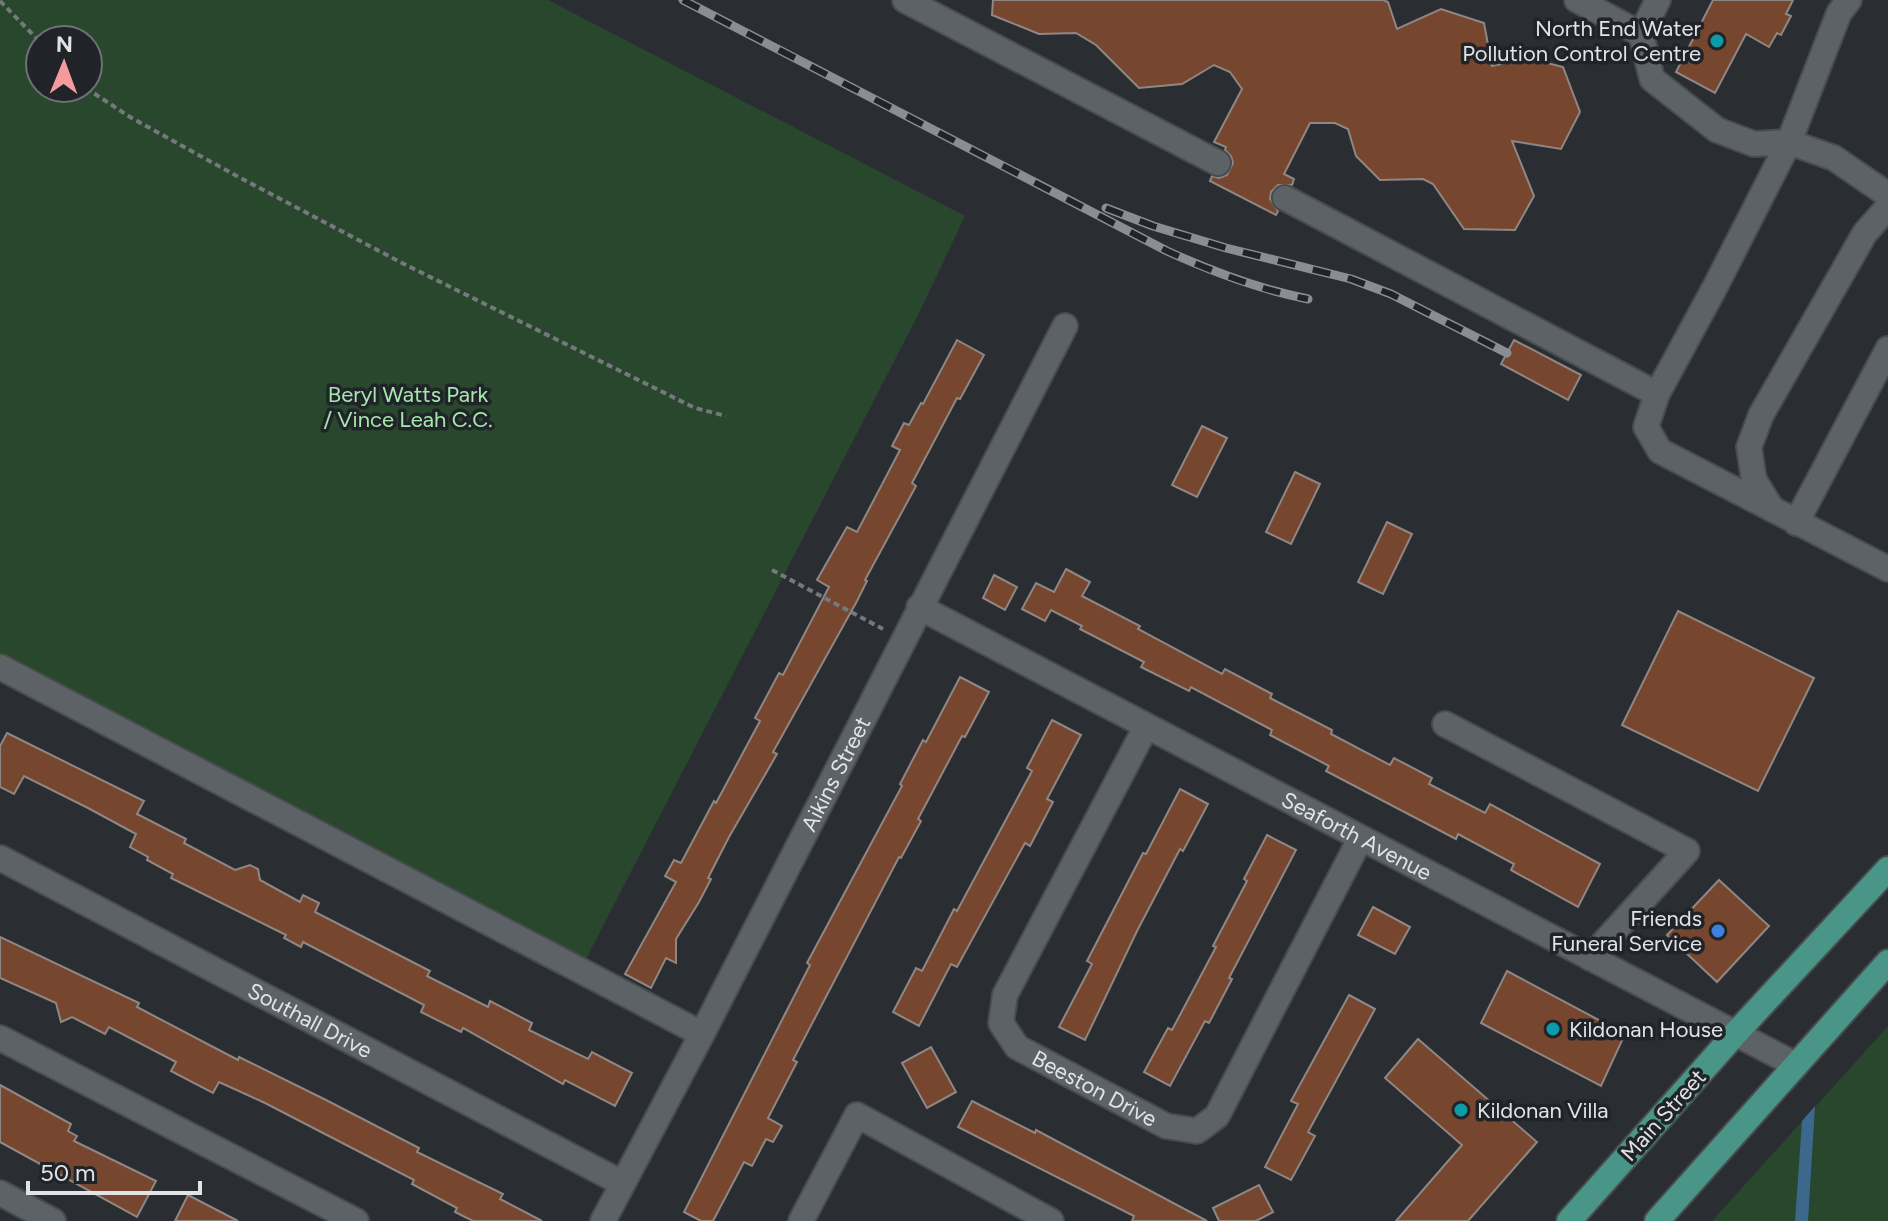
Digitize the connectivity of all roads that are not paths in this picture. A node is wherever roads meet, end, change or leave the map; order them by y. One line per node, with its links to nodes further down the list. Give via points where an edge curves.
1 (905, 0): 7 (street)
2 (1577, 0): 5 (street)
3 (1658, 0): 5 (street)
4 (1849, 0): 6 (street, via 1839,13)
5 (1641, 34): 6 (street, via 1652,79 1717,130 1754,144)
6 (1789, 142): 8 (street, via 1834,158); 13 (street)
7 (1218, 163)
8 (1888, 195)
9 (1285, 198): 13 (street)
10 (1888, 207): 14 (street, via 1865,233 1761,415 1749,447 1754,480)
11 (1065, 326): 17 (street, Aikins Street)
12 (1888, 349): 15 (street)
13 (1657, 394): 14 (street, via 1646,427 1660,451)
14 (1773, 511): 15 (street)
15 (1796, 523): 16 (street)
16 (1888, 569)
17 (919, 607): 20 (street, Seaforth Avenue); 26 (street, Aikins Street)
18 (0, 667): 26 (street)
19 (1445, 724): 24 (street, via 1687,851)
20 (1146, 727): 21 (street, Seaforth Avenue); 21 (street, Beeston Drive, via 1005,995 1001,1023 1017,1047 1166,1126 1197,1131 1217,1116)
21 (1360, 839): 24 (street, Seaforth Avenue)
22 (0, 858): 30 (street, Southall Drive)
23 (1888, 869): 27 (main road, Main Street)
24 (1590, 958): 27 (street, Seaforth Avenue)
25 (1888, 962): 29 (main road)
26 (702, 1034): 30 (street, Aikins Street)
27 (1735, 1034): 29 (street, Seaforth Avenue); 37 (main road, Main Street)
28 (0, 1038): 33 (street)
29 (1796, 1065): 38 (main road)
30 (622, 1183): 34 (street, Aikins Street)
31 (2, 1200): 32 (street)
32 (53, 1221)
33 (356, 1221)
34 (603, 1221)
35 (801, 1221): 36 (street, via 857,1115)
36 (1051, 1221)
37 (1569, 1221)
38 (1657, 1221)

